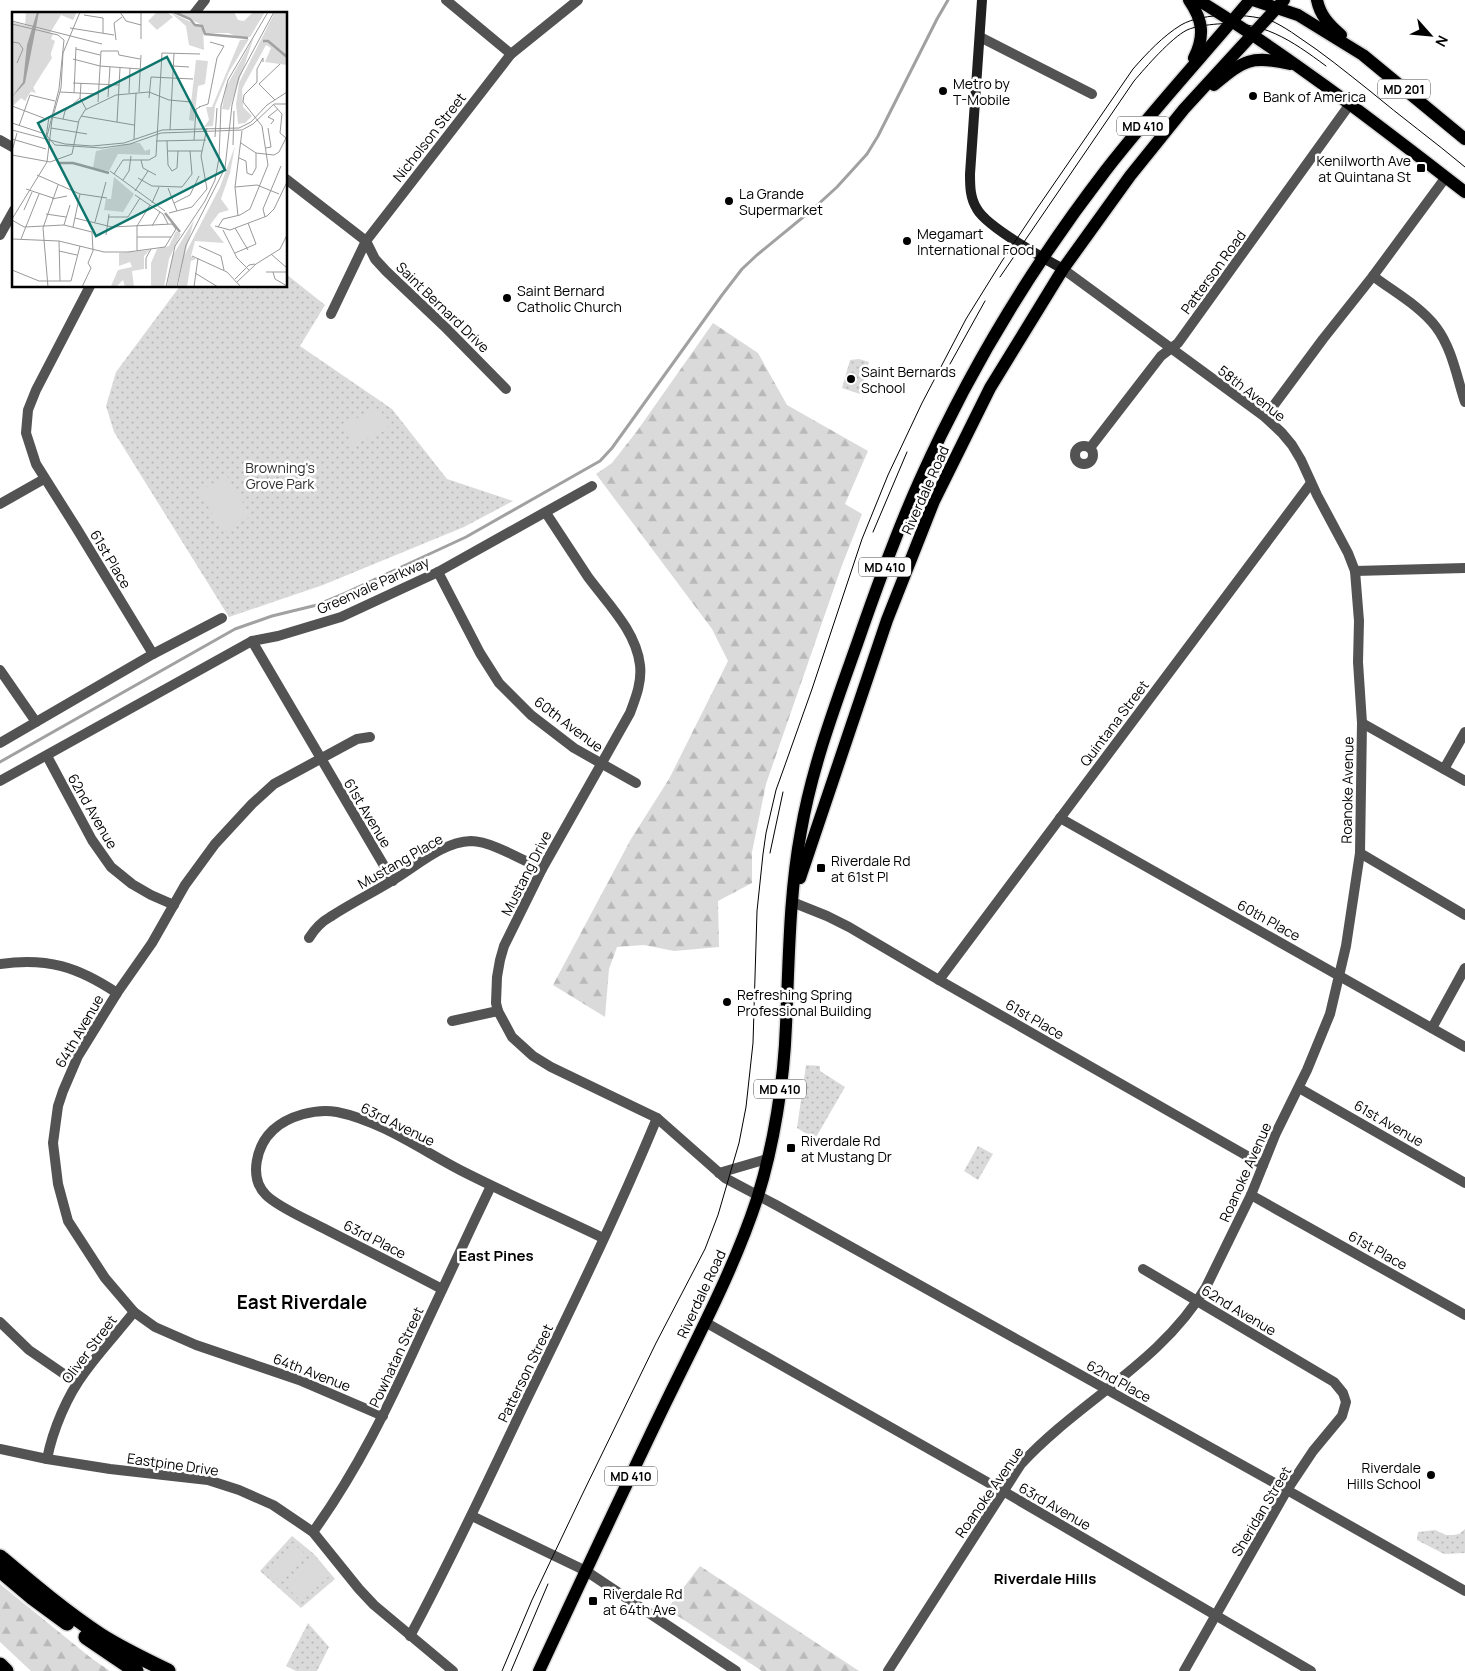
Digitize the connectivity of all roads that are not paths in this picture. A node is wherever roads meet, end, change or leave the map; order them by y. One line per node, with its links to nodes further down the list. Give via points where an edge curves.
1 (205, 0): 10 (street)
2 (446, 0): 14 (street)
3 (578, 0): 14 (street, Nicholson Street)
4 (982, 0): 13 (street)
5 (1188, 0): 17 (main road, via 1195,9 1202,33)
6 (1198, 0): 11 (main road)
7 (1251, 0): 9 (main road, MD 201); 11 (main road, MD 410)
8 (1317, 0): 15 (main road, via 1325,19)
9 (1280, 4): 12 (main road, MD 410); 15 (main road, MD 201)
10 (196, 12)
11 (1232, 21): 12 (main road); 17 (main road, MD 410)
12 (1252, 34): 16 (main road); 20 (main road, MD 410)
13 (980, 37): 18 (street); 30 (street, via 970,174 973,200 977,209 997,228)
14 (511, 54): 29 (street, Nicholson Street)
15 (1363, 55): 21 (main road, MD 201)
16 (1298, 67): 19 (main road); 20 (main road, via 1250,60 1234,68)
17 (1183, 77): 30 (main road, MD 410, via 1107,170)
18 (1092, 94)
19 (1350, 104): 24 (main road); 35 (street, Patterson Road)
20 (1162, 136): 31 (main road, MD 410)
21 (1465, 139)
22 (0, 140): 23 (street)
23 (12, 147)
24 (1446, 177): 26 (main road); 32 (street)
25 (288, 181): 29 (street)
26 (1465, 192)
27 (12, 214): 28 (street)
28 (0, 235)
29 (366, 241): 34 (street, Nicholson Street); 36 (street, Saint Bernard Drive, via 386,271)
30 (1044, 258): 31 (street); 68 (main road, Riverdale Road / MD 410, via 975,368 919,481 872,600 810,786)
31 (1063, 269): 35 (street, 58th Avenue); 68 (main road, Riverdale Road / MD 410, via 990,388 934,501 887,620)
32 (1373, 276): 37 (street, via 1436,327 1447,347); 38 (street)
33 (89, 288): 40 (street, 61st Place, via 28,410 26,433)
34 (331, 314)
35 (1171, 349): 38 (street, 58th Avenue); 39 (street, Patterson Road, via 1161,356)
36 (506, 389)
37 (1465, 402)
38 (1265, 417): 41 (street, 58th Avenue, via 1292,445)
39 (1090, 448)
40 (44, 479): 43 (street); 50 (street, 61st Place)
41 (1311, 483): 46 (street, 58th Avenue); 64 (street, Quintana Street)
42 (592, 486): 44 (street, Greenvale Parkway)
43 (0, 504)
44 (546, 513): 47 (street, Greenvale Parkway); 59 (street, Mustang Drive, via 628,630 638,655 638,692 630,713)
45 (1465, 568): 46 (street)
46 (1355, 571): 53 (street, Roanoke Avenue)
47 (438, 572): 49 (street, Greenvale Parkway, via 342,617); 59 (street, 60th Avenue, via 480,653 500,683 551,732)
48 (222, 618): 50 (street)
49 (252, 641): 57 (street, Greenvale Parkway); 58 (street, 61st Avenue)
50 (153, 654): 52 (street)
51 (0, 670): 52 (street)
52 (36, 722): 56 (street)
53 (1362, 723): 60 (street); 65 (street, Roanoke Avenue)
54 (1465, 732): 60 (street)
55 (370, 737): 58 (street, via 357,739)
56 (0, 743)
57 (46, 756): 61 (street, Greenvale Parkway); 69 (street, 62nd Avenue, via 92,840 112,867 145,892)
58 (320, 759): 67 (street, 61st Avenue); 69 (street, 64th Avenue, via 274,784 252,804 215,844)
59 (600, 764): 63 (street, 60th Avenue); 66 (street, Mustang Drive)
60 (1444, 769): 62 (street)
61 (0, 781)
62 (1465, 781)
63 (636, 783)
64 (1060, 818): 74 (street, 60th Place); 75 (street, Quintana Street)
65 (1360, 853): 70 (street); 74 (street, Roanoke Avenue)
66 (542, 869): 67 (street, Mustang Place, via 493,846 472,841 431,855); 77 (street, Mustang Drive, via 506,941 500,960 496,992)
67 (393, 881): 71 (street, Mustang Place, via 330,917)
68 (792, 902): 75 (street, 61st Place, via 849,927); 83 (main road, Riverdale Road / MD 410, via 784,1054)
69 (174, 905): 76 (street, 64th Avenue)
70 (1465, 915)
71 (309, 938)
72 (0, 964): 76 (street, via 35,961 66,966)
73 (1465, 968): 79 (street)
74 (1339, 975): 79 (street, 60th Place); 81 (street, Roanoke Avenue, via 1330,1014)
75 (938, 980): 84 (street, 61st Place)
76 (117, 993): 95 (street, 64th Avenue, via 70,1073 58,1106 53,1143 58,1184 68,1220 104,1278)
77 (498, 1012): 78 (street); 82 (street, Mustang Drive, via 512,1037 533,1056)
78 (452, 1021)
79 (1432, 1028): 80 (street, 60th Place)
80 (1465, 1047)
81 (1299, 1088): 84 (street, Roanoke Avenue); 86 (street, 61st Avenue)
82 (657, 1118): 85 (street, Mustang Drive); 91 (street, Patterson Street)
83 (767, 1159): 85 (street); 89 (main road, Riverdale Road / MD 410)
84 (1263, 1165): 88 (street, Roanoke Avenue)
85 (718, 1173): 89 (street, Mustang Drive)
86 (1465, 1183)
87 (491, 1186): 90 (street, 63rd Avenue, via 363,1120 334,1112 320,1112 294,1117 280,1124 271,1131 258,1156 257,1180 262,1189); 91 (street, 63rd Avenue); 93 (street, Powhatan Street)
88 (1251, 1194): 94 (street, Roanoke Avenue); 96 (street, 61st Place)
89 (758, 1196): 98 (main road, Riverdale Road / MD 410); 101 (street, 62nd Place)
90 (294, 1213): 93 (street, 63rd Place)
91 (603, 1238): 107 (street, Patterson Street)
92 (1143, 1269): 94 (street, 62nd Avenue)
93 (442, 1289): 102 (street, Powhatan Street)
94 (1198, 1302): 99 (street, 62nd Avenue); 101 (street, Roanoke Avenue, via 1159,1346)
95 (134, 1312): 100 (street, Oliver Street); 102 (street, 64th Avenue, via 155,1327 196,1345 299,1380)
96 (1465, 1315)
97 (0, 1322): 100 (street, via 29,1350)
98 (705, 1322): 106 (street, 63rd Avenue); 111 (main road, Riverdale Road / MD 410)
99 (1321, 1374): 105 (street, Sheridan Street, via 1343,1393 1345,1409)
100 (77, 1383): 104 (street, Oliver Street, via 60,1418)
101 (1107, 1390): 105 (street, 62nd Place); 106 (street, Roanoke Avenue, via 1038,1446)
102 (384, 1416): 108 (street, Powhatan Street, via 331,1508)
103 (0, 1449): 104 (street, Eastpine Drive)
104 (47, 1460): 108 (street, Eastpine Drive, via 208,1480 273,1505)
105 (1287, 1490): 112 (street, 62nd Place); 113 (street, Sheridan Street)
106 (1003, 1491): 113 (street, 63rd Avenue); 122 (street, Roanoke Avenue)
107 (472, 1516): 111 (street); 114 (street, Patterson Street)
108 (313, 1532): 114 (street, Eastpine Drive, via 359,1589)
109 (0, 1557): 118 (highway, via 100,1634)
110 (0, 1570): 117 (highway, via 63,1620)
111 (586, 1571): 120 (main road, Riverdale Road / MD 410); 121 (street)
112 (1465, 1591)
113 (1216, 1615): 123 (street, Sheridan Street); 124 (street, 63rd Avenue)
114 (410, 1636): 119 (street, Eastpine Drive)
115 (0, 1665): 116 (highway)
116 (6, 1671)
117 (136, 1671)
118 (168, 1671)
119 (453, 1671)
120 (540, 1671)
121 (736, 1671)
122 (888, 1671)
123 (1184, 1671)
124 (1311, 1671)

